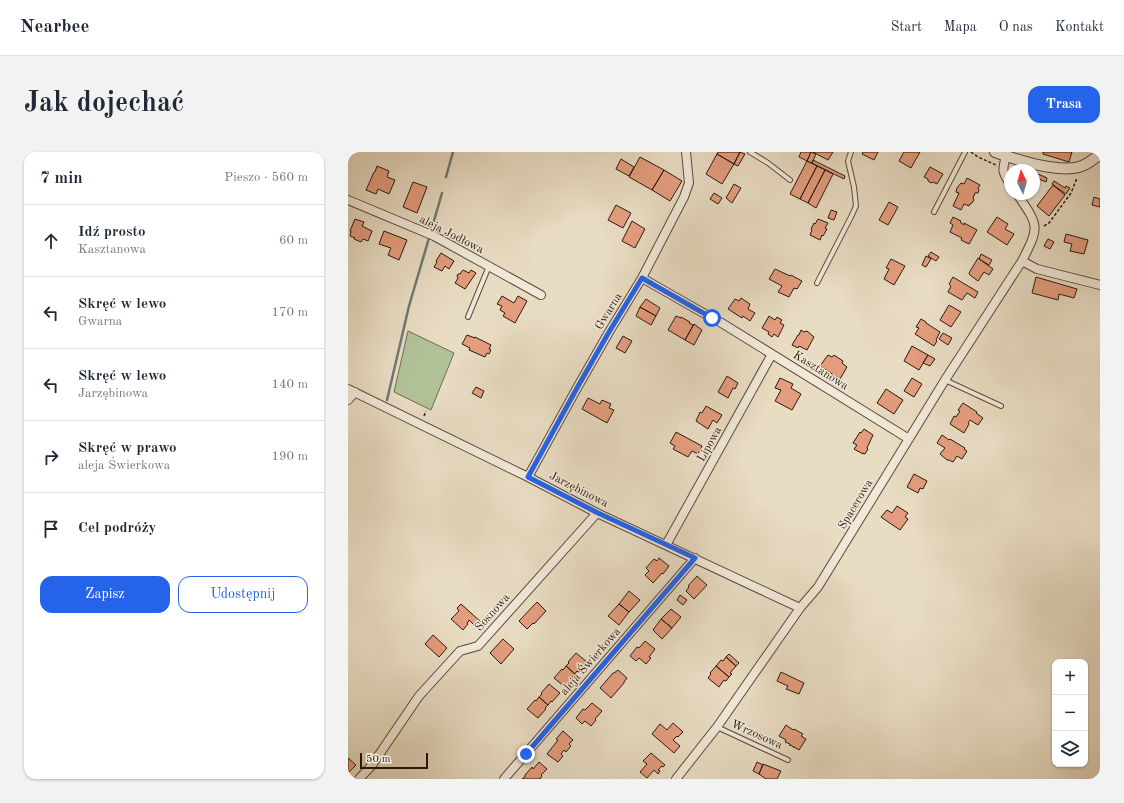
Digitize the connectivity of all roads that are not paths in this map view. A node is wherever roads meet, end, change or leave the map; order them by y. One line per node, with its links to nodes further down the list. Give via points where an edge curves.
1 (686, 152): 15 (street, Gwarna, via 689,184)
2 (750, 152): 9 (lane)
3 (851, 152): 16 (lane, via 848,160 856,206)
4 (965, 152): 12 (lane)
5 (995, 152): 7 (street)
6 (1100, 154): 7 (street, via 1085,165 1067,169)
7 (1006, 156): 8 (street)
8 (1004, 175)
9 (790, 180)
10 (348, 200): 14 (street, aleja Jodłowa, via 434,236)
11 (1021, 200): 13 (street, Spacerowa, via 1032,216 1035,228 1032,241)
12 (934, 212)
13 (1022, 260): 17 (street, via 1037,269); 23 (street, Spacerowa)
14 (489, 266): 18 (street, aleja Jodłowa); 19 (lane)
15 (642, 278): 20 (street); 28 (street, Gwarna, via 595,356)
16 (817, 283)
17 (1100, 286)
18 (541, 295)
19 (468, 317)
20 (712, 318)
21 (720, 322): 22 (street, Kasztanowa)
22 (772, 354): 27 (street, Kasztanowa); 30 (street, Lipowa)
23 (945, 380): 26 (lane); 27 (street, Spacerowa)
24 (352, 390): 25 (street); 28 (street, Jarzębinowa)
25 (348, 400)
26 (1001, 406)
27 (909, 439): 32 (street, Spacerowa, via 833,564)
28 (528, 477): 29 (street, Jarzębinowa)
29 (598, 513): 30 (street, Jarzębinowa); 35 (street, Sosnowa, via 478,646 460,651 419,696 372,765)
30 (666, 545): 31 (street, Jarzębinowa)
31 (695, 558): 32 (street, Jarzębinowa); 36 (street, aleja Świerkowa)
32 (800, 608): 33 (street, Spacerowa)
33 (717, 727): 34 (lane, Wrzosowa); 37 (street, Spacerowa)
34 (788, 760)
35 (359, 779)
36 (504, 779)
37 (676, 779)

